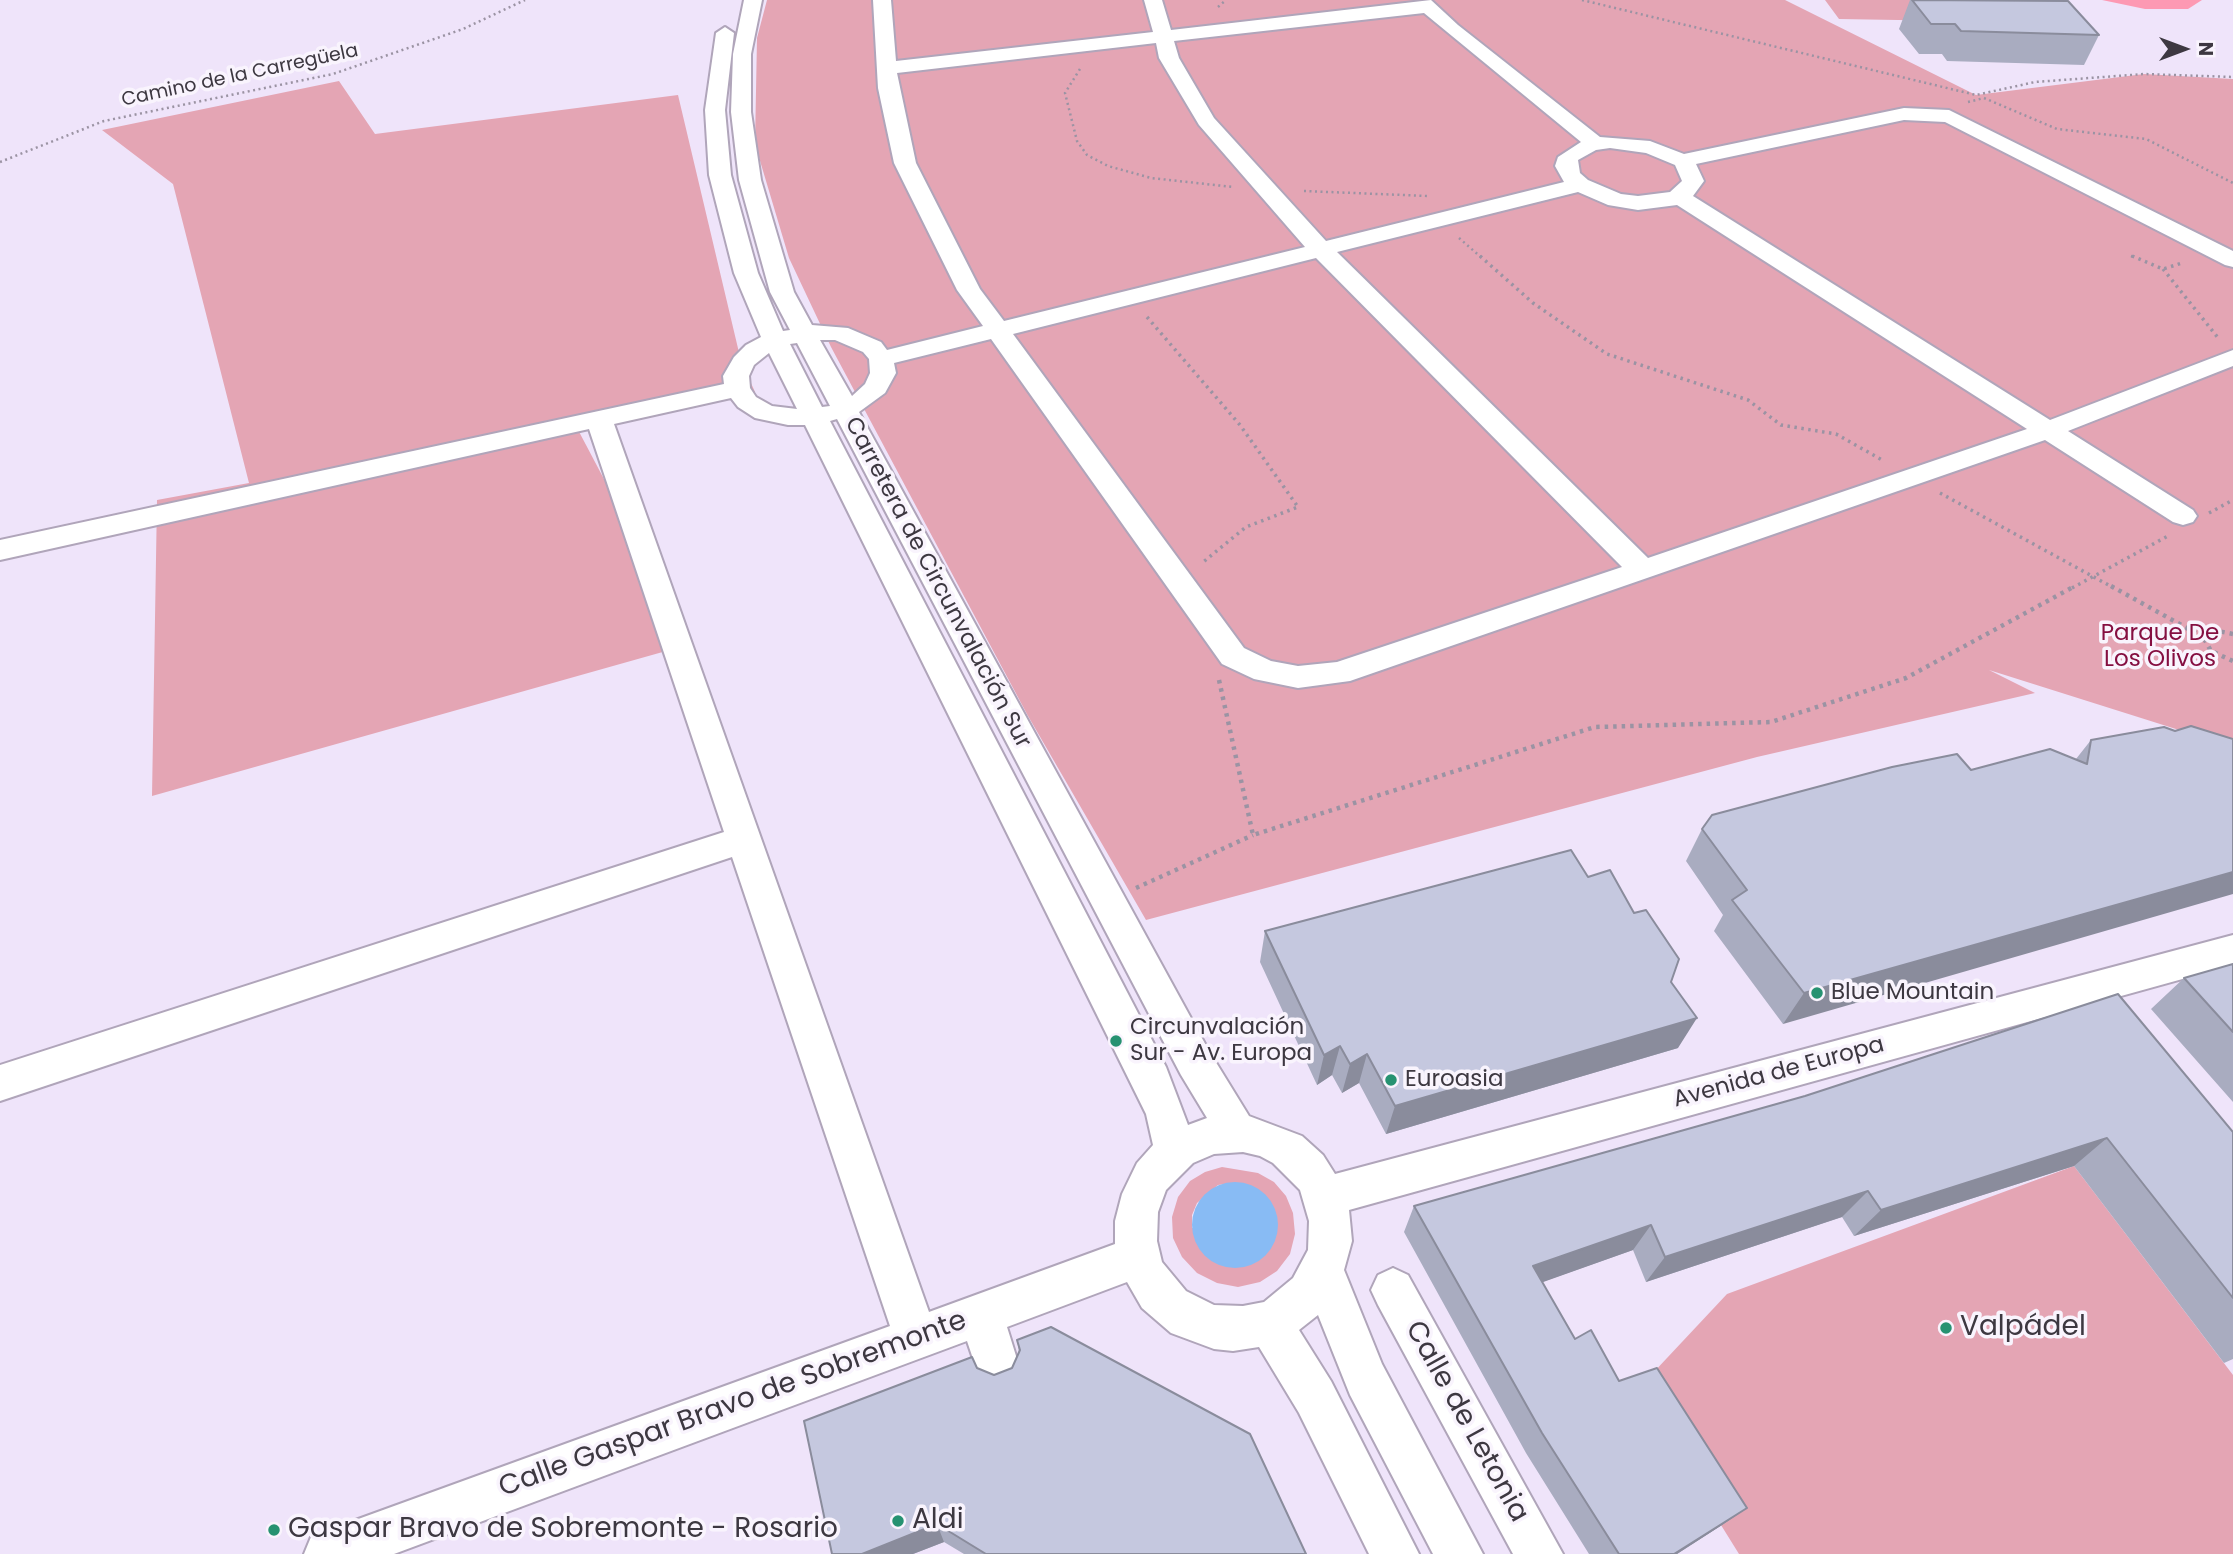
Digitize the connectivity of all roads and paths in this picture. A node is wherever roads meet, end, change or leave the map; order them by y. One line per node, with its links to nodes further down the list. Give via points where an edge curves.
1 (525, 0): 17 (path, Camino de la Carregüela, via 463,29 334,74 104,121)
2 (732, 0): 31 (street, Carretera de Circunvalación Sur, via 715,110 720,175 747,273)
3 (753, 0): 30 (street, Carretera de Circunvalación Sur, via 742,54 741,112 750,180 782,292)
4 (882, 0): 12 (street)
5 (1153, 0): 10 (street)
6 (1226, 0): 9 (path)
7 (1582, 0): 13 (path, via 1976,95 2035,82 2130,75)
8 (1425, 4): 10 (street); 15 (street)
9 (1217, 8)
10 (1162, 37): 12 (street); 25 (street, via 1169,58 1206,121)
11 (1086, 62): 20 (path, via 1065,93 1077,141 1087,155 1151,178)
12 (886, 68): 29 (street, via 905,163 969,290)
13 (2233, 77)
14 (1957, 104): 18 (path, via 1984,98 2057,129 2146,139)
15 (1596, 144): 16 (street, via 1630,143); 19 (street, via 1569,157 1566,166)
16 (1682, 161): 23 (street, via 1693,181); 26 (street, via 1905,114 1949,116)
17 (0, 162)
18 (2233, 183)
19 (1580, 185): 23 (street, via 1596,194 1638,203); 25 (street)
20 (1241, 188)
21 (1293, 191): 22 (path)
22 (1439, 197)
23 (1678, 197): 38 (street)
24 (1454, 233): 39 (path, via 1533,303 1607,354 1748,400 1781,425 1836,434)
25 (1321, 249): 29 (street); 45 (street)
26 (2233, 260)
27 (2163, 269): 32 (path)
28 (1142, 311): 44 (path, via 1240,425 1298,507 1246,527)
29 (996, 328): 33 (street); 45 (street, via 1212,631 1233,656 1265,671 1298,677 1339,673)
30 (804, 334): 31 (street); 33 (street, via 838,333 858,339); 35 (street, Carretera de Circunvalación Sur)
31 (775, 340): 34 (street, via 743,362 736,376); 36 (street, Carretera de Circunvalación Sur)
32 (2228, 349): 38 (street)
33 (881, 359): 35 (street, via 883,373 876,388)
34 (737, 389): 36 (street, via 764,412); 37 (street)
35 (844, 409): 36 (street); 58 (street, Carretera de Circunvalación Sur, via 1195,1063)
36 (814, 417): 59 (street, Carretera de Circunvalación Sur, via 1152,1080)
37 (599, 420): 43 (street); 52 (street)
38 (2047, 431): 42 (street); 45 (street)
39 (1894, 467)
40 (1929, 487): 46 (path)
41 (2233, 500): 42 (path)
42 (2185, 523): 46 (path)
43 (0, 550)
44 (1194, 569)
45 (1643, 570)
46 (2093, 579): 48 (path); 51 (path, via 1906,678 1772,722 1595,727)
47 (2233, 634): 48 (path, via 2218,631)
48 (2203, 637): 49 (path, via 2211,651)
49 (2233, 661)
50 (1218, 675): 51 (path)
51 (1253, 835): 53 (path)
52 (744, 839): 57 (street); 66 (street)
53 (1130, 891)
54 (2233, 950): 55 (street, Avenida de Europa)
55 (2084, 990): 56 (street); 60 (street, Avenida de Europa)
56 (2110, 1021)
57 (0, 1083)
58 (1238, 1134): 59 (street, via 1204,1137); 60 (street, via 1265,1140 1289,1154 1310,1173)
59 (1174, 1150): 61 (street, via 1152,1169 1138,1193 1132,1222)
60 (1324, 1197): 62 (street, via 1332,1236)
61 (1138, 1257): 64 (street, Calle Gaspar Bravo de Sobremonte); 65 (street, via 1150,1281 1173,1306 1202,1322 1236,1328)
62 (1324, 1274): 65 (street, via 1310,1297); 70 (street, via 1366,1379)
63 (1392, 1290): 71 (street, Calle de Letonia)
64 (981, 1314): 66 (street, Calle Gaspar Bravo de Sobremonte); 67 (street)
65 (1269, 1324): 69 (street, via 1315,1397)
66 (916, 1338): 68 (street, Calle Gaspar Bravo de Sobremonte)
67 (999, 1372)
68 (328, 1554)
69 (1395, 1554)
70 (1459, 1554)
71 (1539, 1554)

